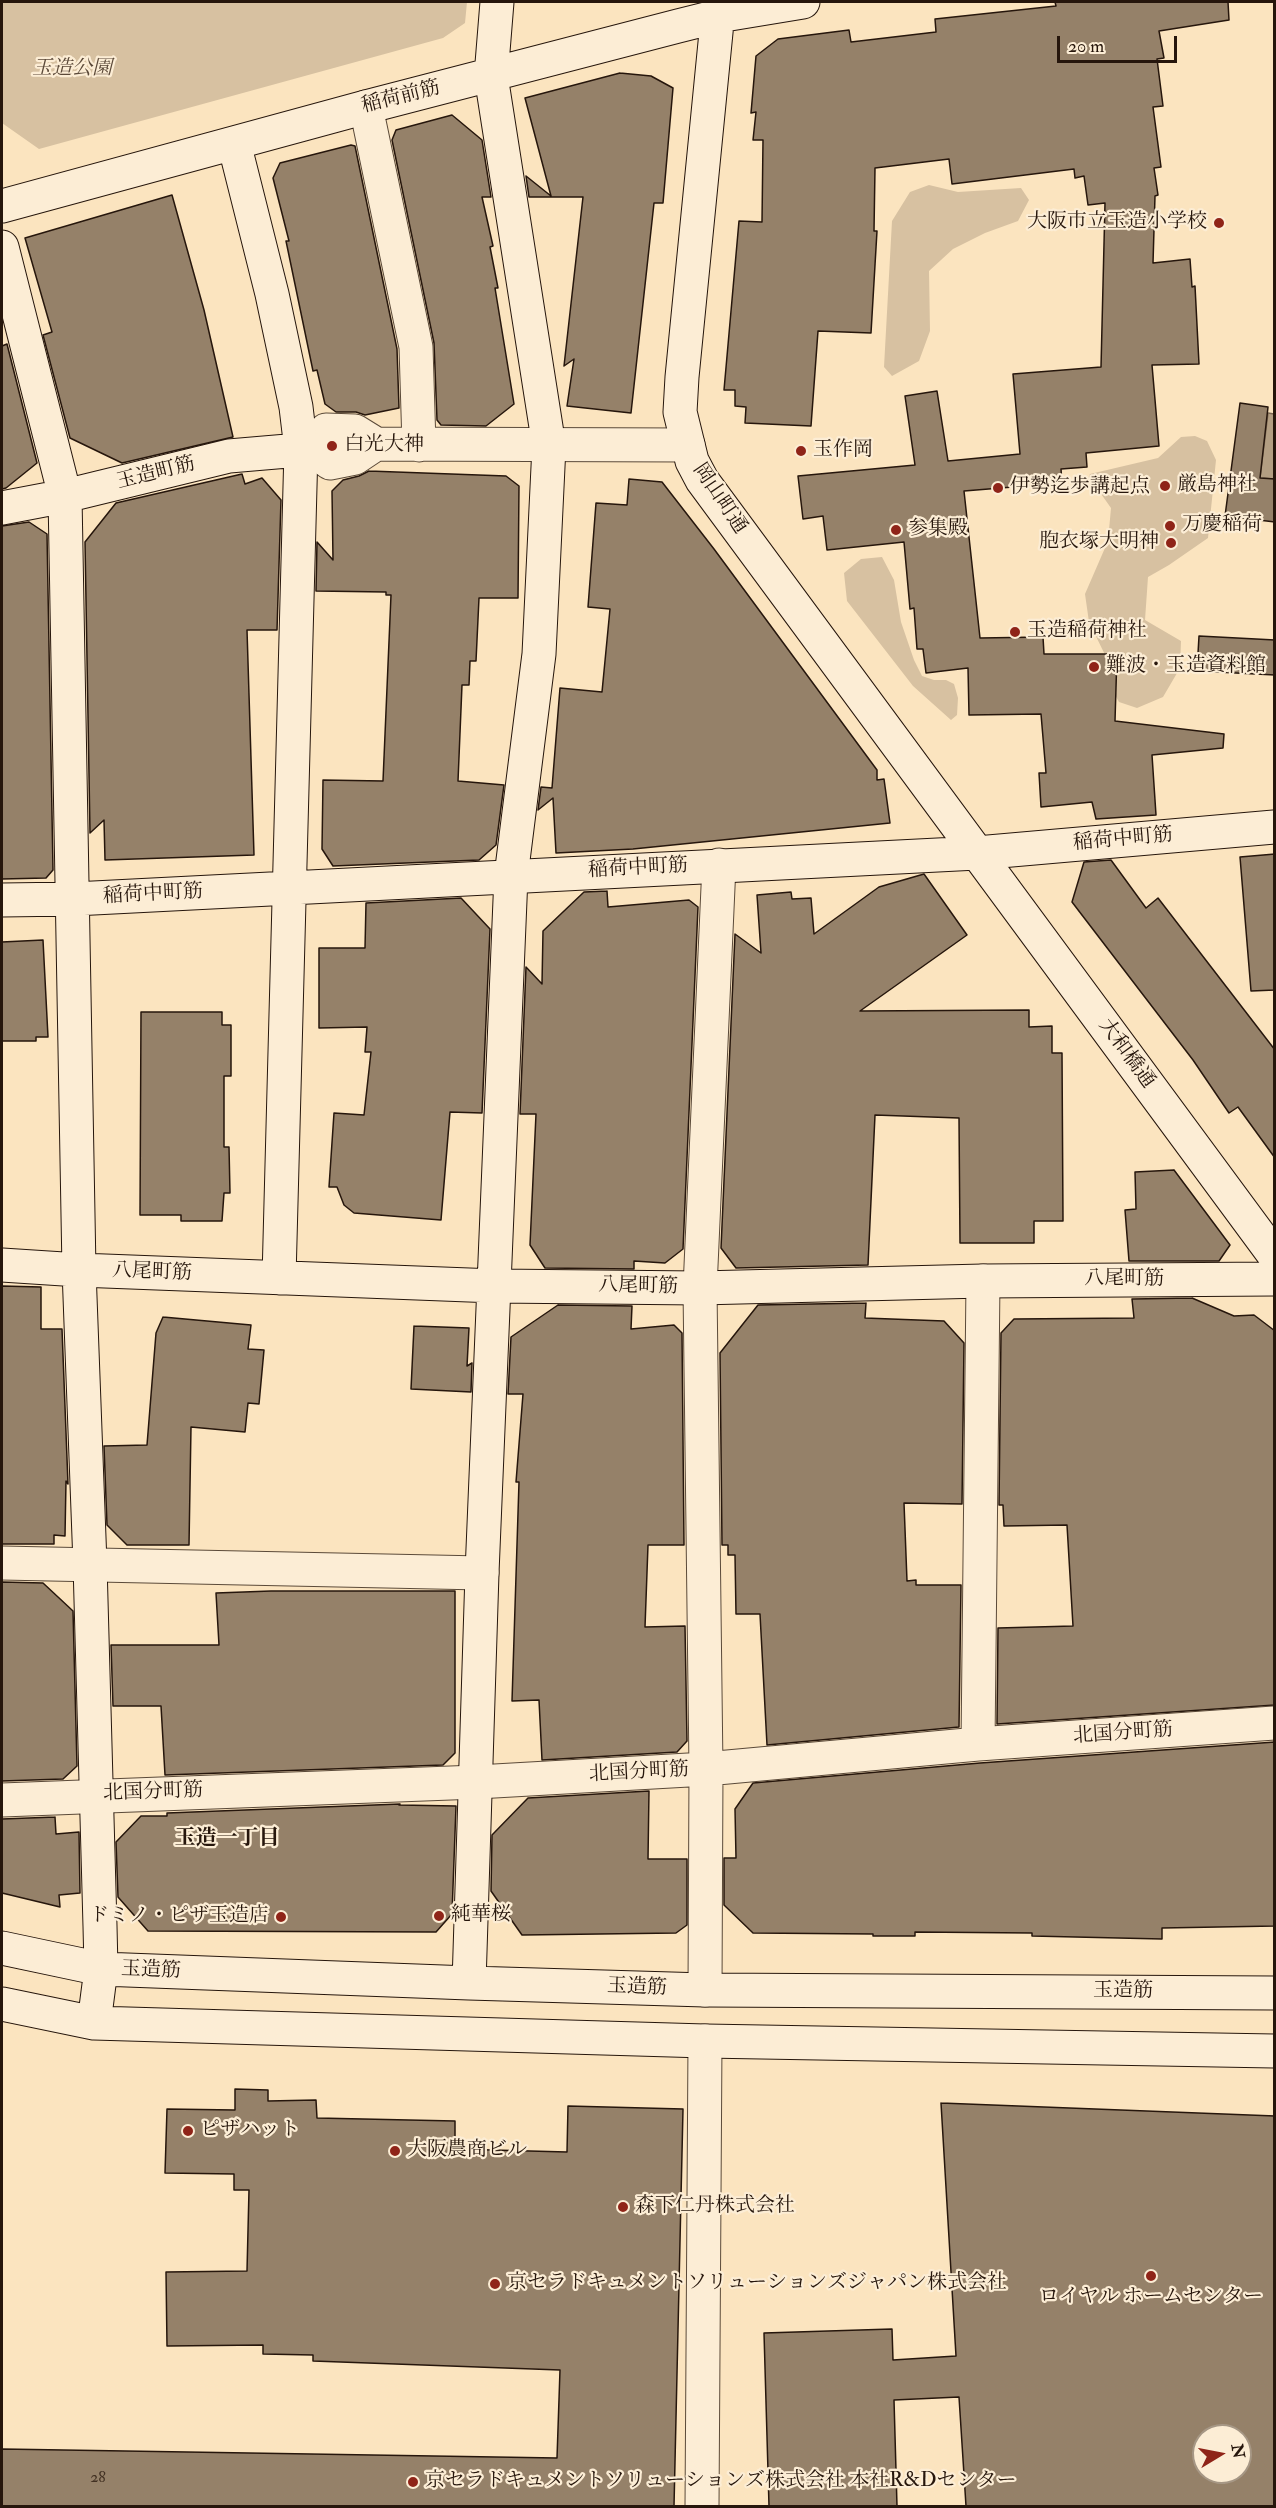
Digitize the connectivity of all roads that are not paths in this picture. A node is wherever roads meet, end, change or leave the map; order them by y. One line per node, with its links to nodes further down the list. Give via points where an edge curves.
1 (497, 2): 4 (street)
2 (803, 2): 3 (street, 稲荷前筋)
3 (719, 9): 4 (street, 稲荷前筋); 10 (street, 岡山町通, via 682,377 680,412)
4 (491, 76): 5 (street, 稲荷前筋); 11 (street)
5 (366, 107): 6 (street, 稲荷前筋); 9 (street, via 416,347)
6 (234, 143): 7 (street, 稲荷前筋); 12 (street)
7 (2, 206)
8 (2, 247): 13 (street)
9 (418, 445): 11 (street); 12 (street, via 376,444 355,431 326,430)
10 (688, 445): 11 (street); 16 (street, 岡山町通, via 702,480)
11 (549, 446): 18 (street, via 539,654)
12 (306, 449): 13 (street, 玉造町筋, via 229,456); 19 (street)
13 (65, 496): 14 (street, 玉造町筋); 21 (street)
14 (2, 508)
15 (1275, 827): 16 (street, 稲荷中町筋)
16 (977, 853): 17 (street, 稲荷中町筋); 22 (street, 大和橋通)
17 (719, 865): 18 (street, 稲荷中町筋); 29 (street)
18 (511, 876): 19 (street, 稲荷中町筋); 28 (street)
19 (289, 887): 21 (street, 稲荷中町筋); 25 (street)
20 (2, 900): 21 (street, 稲荷中町筋)
21 (74, 900): 24 (street)
22 (1275, 1255)
23 (2, 1265): 24 (street, 八尾町筋)
24 (79, 1270): 25 (street, 八尾町筋); 31 (street)
25 (279, 1278): 28 (street, 八尾町筋)
26 (1275, 1279): 27 (street, 八尾町筋)
27 (983, 1281): 29 (street, 八尾町筋); 34 (street)
28 (495, 1286): 29 (street, 八尾町筋); 32 (street)
29 (700, 1288): 35 (street)
30 (2, 1563): 31 (street)
31 (90, 1564): 32 (street); 37 (street)
32 (482, 1573): 36 (street)
33 (1275, 1723): 34 (street, 北国分町筋)
34 (978, 1744): 35 (street, 北国分町筋)
35 (706, 1769): 36 (street, 北国分町筋); 42 (street)
36 (477, 1782): 37 (street, 北国分町筋); 41 (street)
37 (96, 1795): 38 (street, 北国分町筋); 40 (street)
38 (2, 1800)
39 (2, 1948): 40 (street, 玉造筋)
40 (101, 1969): 41 (street, 玉造筋); 45 (street)
41 (469, 1983): 42 (street, 玉造筋)
42 (705, 1990): 43 (street, 玉造筋)
43 (1275, 1993)
44 (2, 2004): 45 (street)
45 (94, 2023): 46 (street)
46 (705, 2041): 47 (street); 48 (street)
47 (1275, 2051)
48 (702, 2506)

